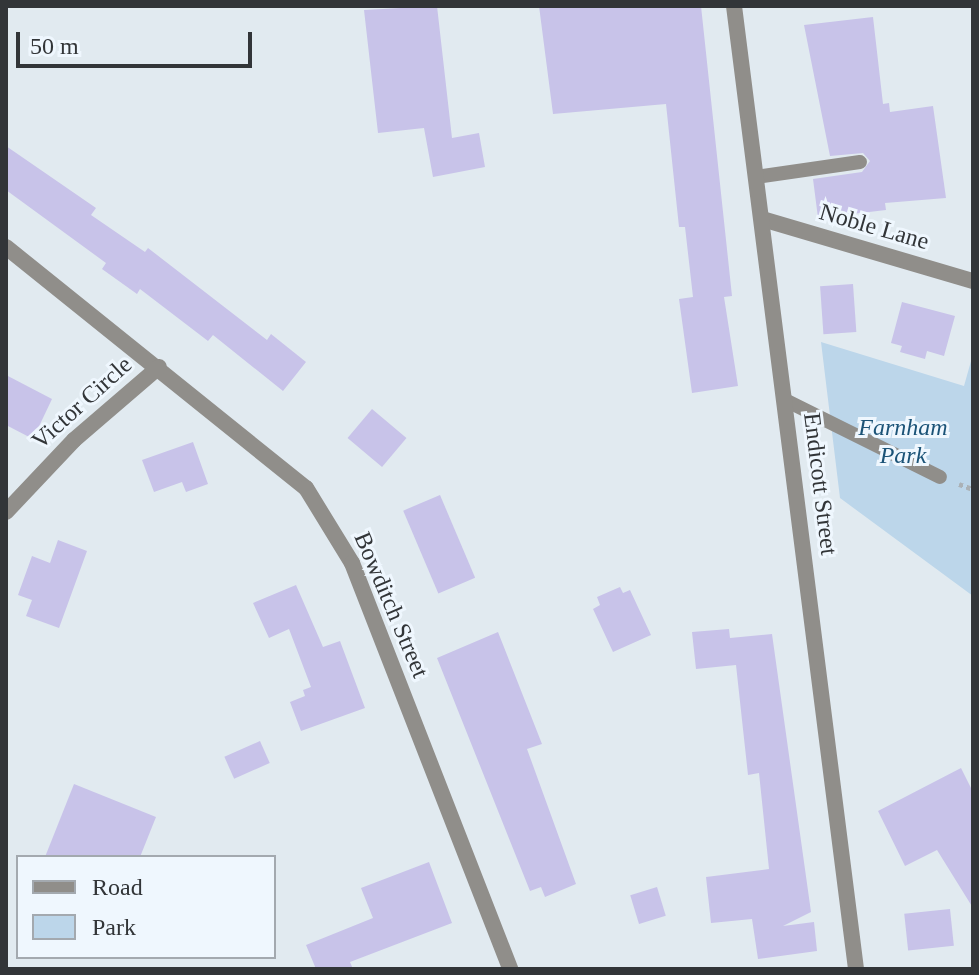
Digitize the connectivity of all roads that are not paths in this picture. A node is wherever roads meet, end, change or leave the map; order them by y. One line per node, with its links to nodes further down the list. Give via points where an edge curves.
1 (734, 6): 3 (street, Endicott Street)
2 (860, 162): 3 (lane)
3 (756, 177): 4 (street, Endicott Street)
4 (762, 219): 6 (street, Noble Lane); 8 (street, Endicott Street)
5 (6, 247): 7 (street, Bowditch Street)
6 (973, 281)
7 (159, 367): 10 (street, Victor Circle, via 74,440); 11 (street, Bowditch Street, via 306,488 352,563)
8 (785, 400): 9 (lane); 12 (street, Endicott Street)
9 (940, 477)
10 (6, 512)
11 (510, 969)
12 (856, 969)

